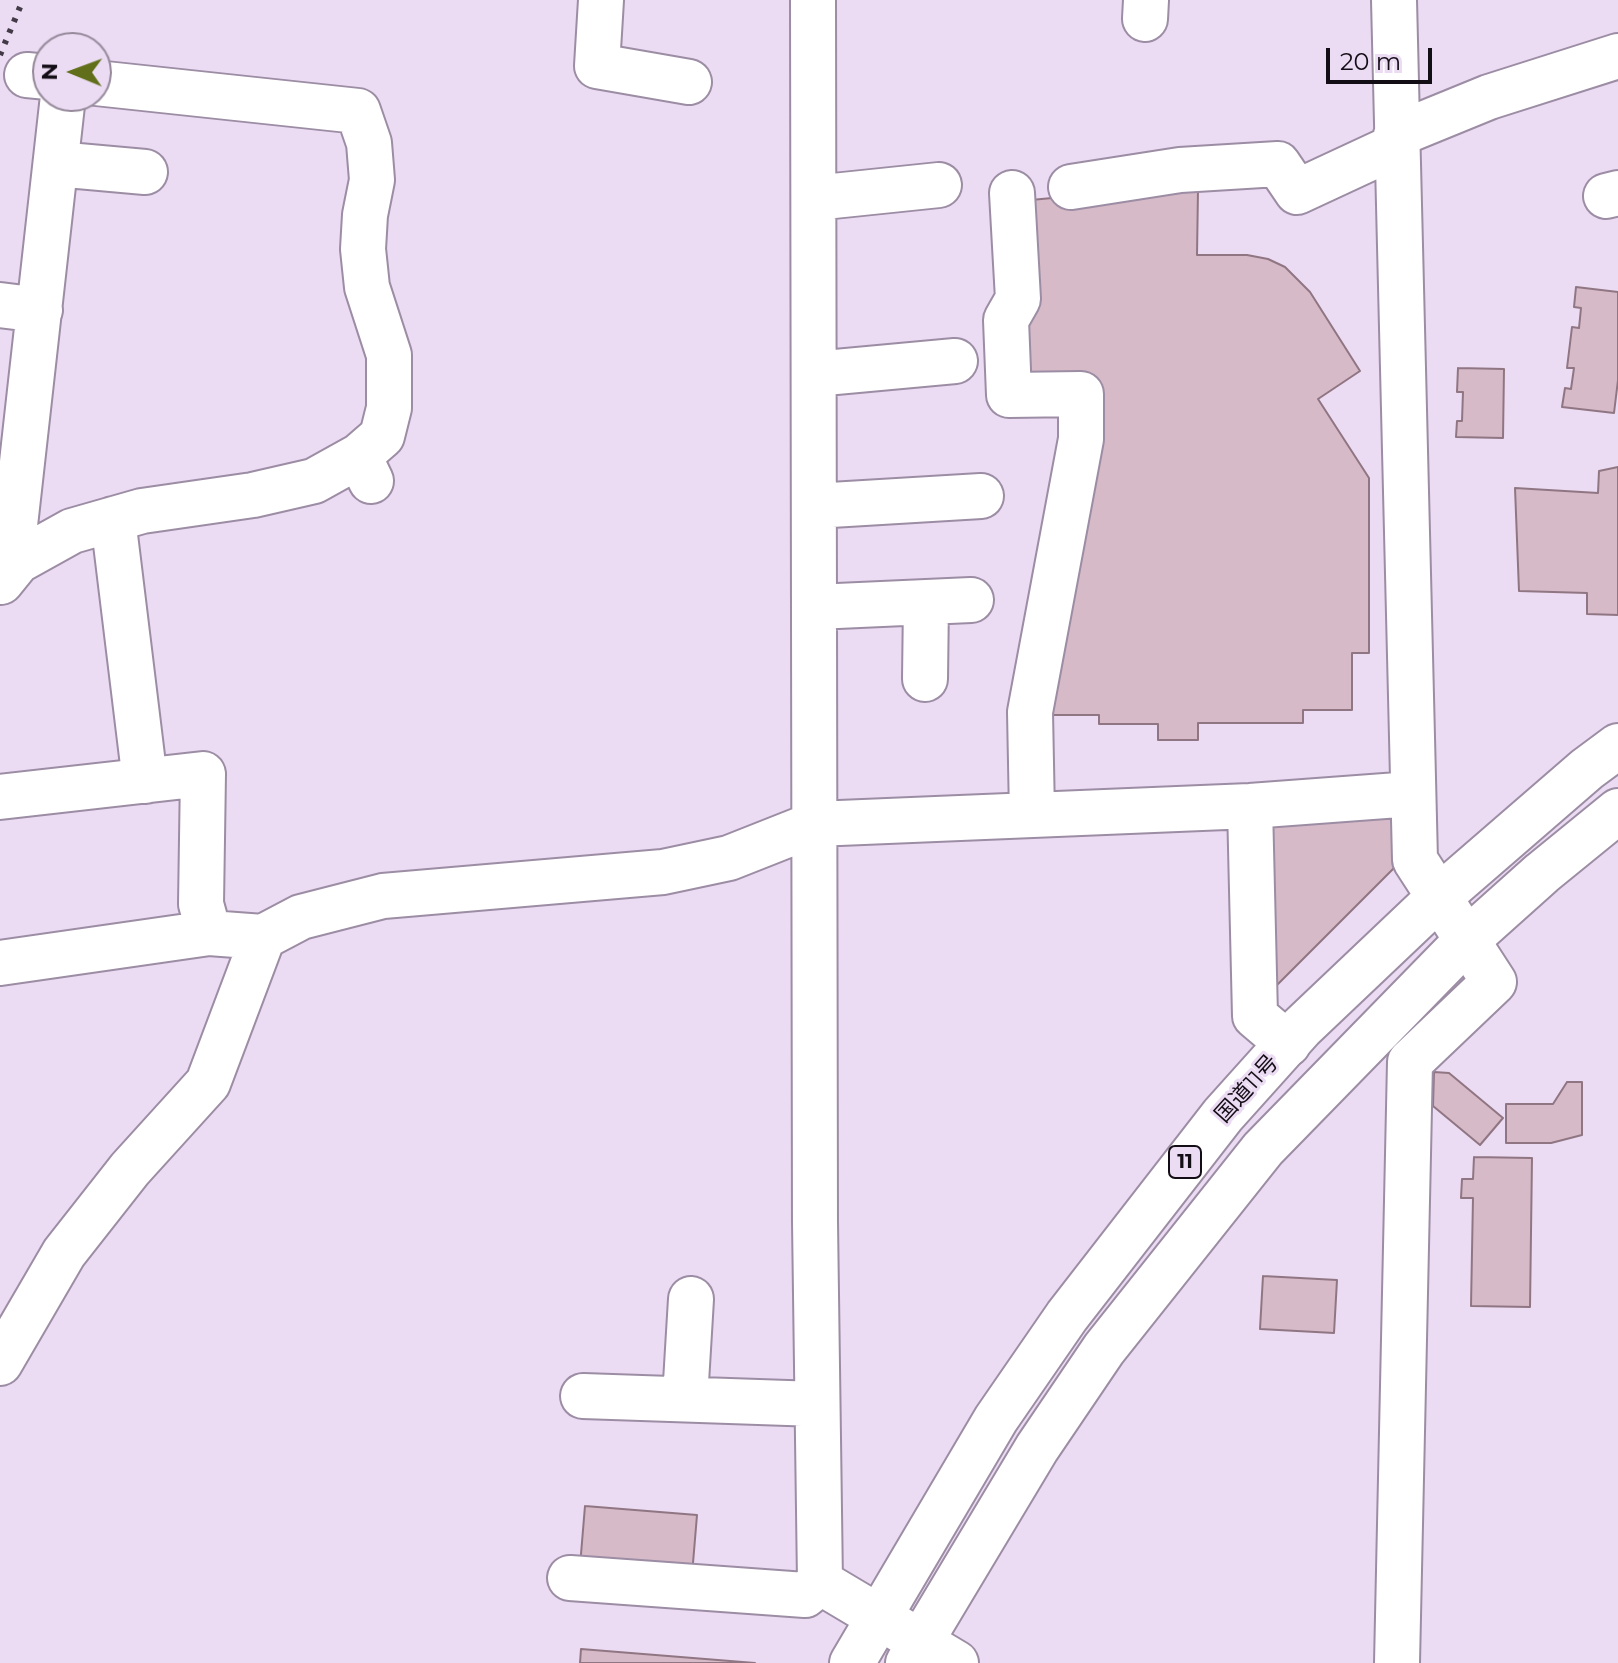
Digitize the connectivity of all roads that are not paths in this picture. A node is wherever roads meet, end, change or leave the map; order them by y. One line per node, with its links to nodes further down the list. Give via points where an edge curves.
1 (601, 0): 5 (main road, via 597,66)
2 (813, 0): 14 (main road)
3 (1394, 0): 8 (main road)
4 (1618, 56): 8 (main road, via 1489,97)
5 (689, 82)
6 (112, 85): 20 (main road, via 358,111 369,143 372,180 363,249 367,287 389,355 389,408 365,470)
7 (50, 112): 9 (main road)
8 (1396, 140): 12 (main road, via 1297,192 1278,164 1180,170); 28 (main road)
9 (56, 164): 10 (main road); 15 (main road, via 33,204)
10 (145, 172)
11 (939, 185): 14 (main road)
12 (1071, 187)
13 (1012, 193): 32 (main road, via 1018,299 1006,320 1009,395 1081,394 1081,439 1030,712)
14 (814, 198): 17 (main road)
15 (20, 307): 21 (main road, via 15,525)
16 (955, 361): 17 (main road)
17 (814, 374): 19 (main road)
18 (981, 496): 19 (main road)
19 (814, 506): 24 (main road)
20 (113, 519): 21 (main road, via 72,531); 27 (main road)
21 (9, 573)
22 (971, 600): 23 (main road)
23 (926, 602): 24 (main road); 25 (main road)
24 (815, 607): 33 (main road)
25 (925, 679)
26 (1618, 746): 34 (main road, 国道11号 / 11)
27 (145, 781): 29 (main road); 35 (main road, via 203,774 201,904)
28 (1412, 794): 30 (main road); 34 (main road, via 1415,860)
29 (0, 797)
30 (1250, 806): 32 (main road); 39 (main road, via 1255,1016)
31 (1618, 811): 37 (main road, 11)
32 (1032, 814): 33 (main road)
33 (815, 824): 36 (main road, via 729,858 663,872 383,896 301,917); 44 (main road)
34 (1438, 898): 37 (main road); 39 (main road, 国道11号 / 11)
35 (209, 933): 36 (main road); 38 (main road)
36 (263, 937): 41 (main road, via 208,1083 64,1253)
37 (1466, 941): 48 (main road, 11, via 1263,1149 1104,1349 1037,1448); 50 (main road, via 1494,982 1410,1062)
38 (0, 963)
39 (1288, 1044): 47 (main road, 国道11号 / 11, via 1223,1115 1067,1316 996,1419)
40 (691, 1299): 43 (main road)
41 (0, 1363)
42 (583, 1396): 43 (main road)
43 (685, 1399): 44 (main road)
44 (817, 1404): 46 (main road)
45 (570, 1578): 46 (main road, via 805,1595)
46 (820, 1582): 47 (main road)
47 (879, 1616): 48 (main road); 49 (main road, 国道11号 / 11)
48 (928, 1656)
49 (852, 1663)
50 (1397, 1663)

